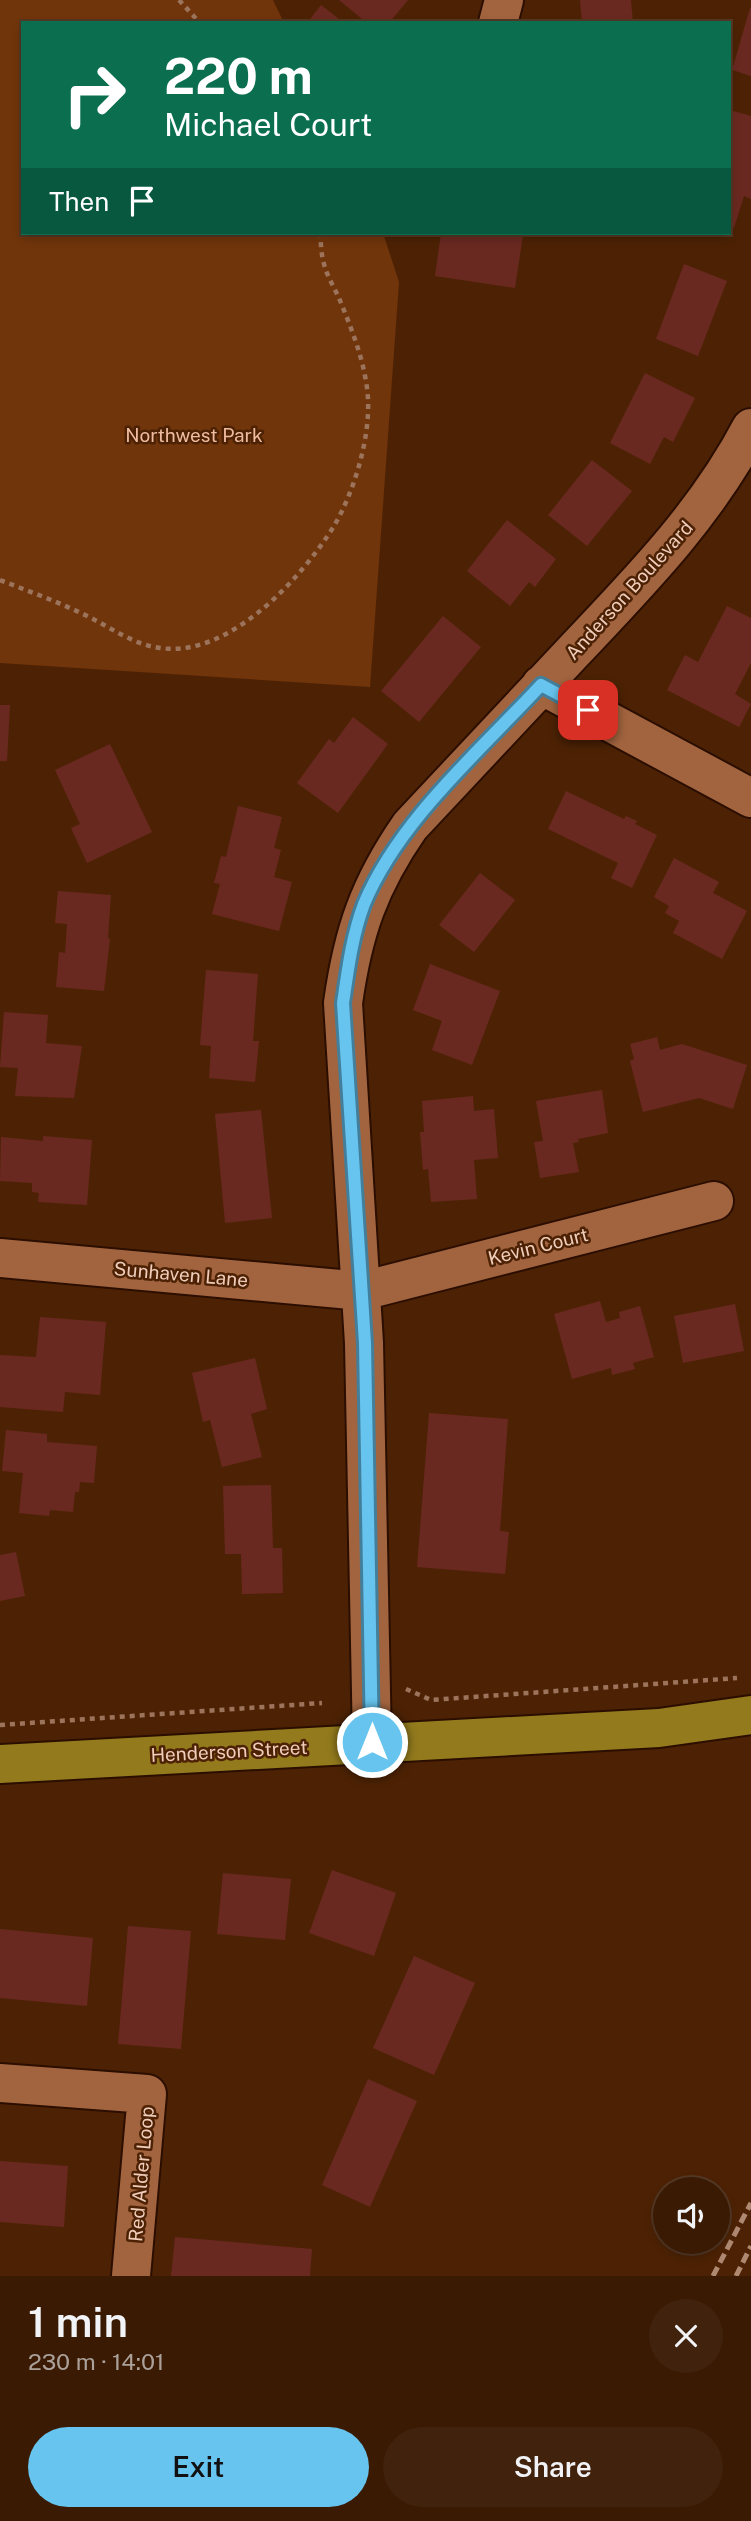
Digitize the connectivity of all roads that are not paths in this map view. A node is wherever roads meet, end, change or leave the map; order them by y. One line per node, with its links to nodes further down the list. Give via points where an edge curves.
1 (504, 0): 2 (street)
2 (499, 21)
3 (751, 428): 4 (street, Anderson Boulevard, via 696,517)
4 (541, 685): 5 (street); 8 (street, Anderson Boulevard, via 410,826 364,905 350,950 343,1003 344,1046)
5 (751, 798)
6 (715, 1201): 8 (street, Kevin Court)
7 (0, 1258): 8 (street, Sunhaven Lane)
8 (362, 1290): 10 (street, Anderson Boulevard)
9 (751, 1716): 10 (main road, Henderson Street, via 659,1728)
10 (372, 1742): 11 (main road, Henderson Street)
11 (0, 1764)
12 (0, 2082): 13 (street, Red Alder Loop, via 147,2094)
13 (131, 2276)

